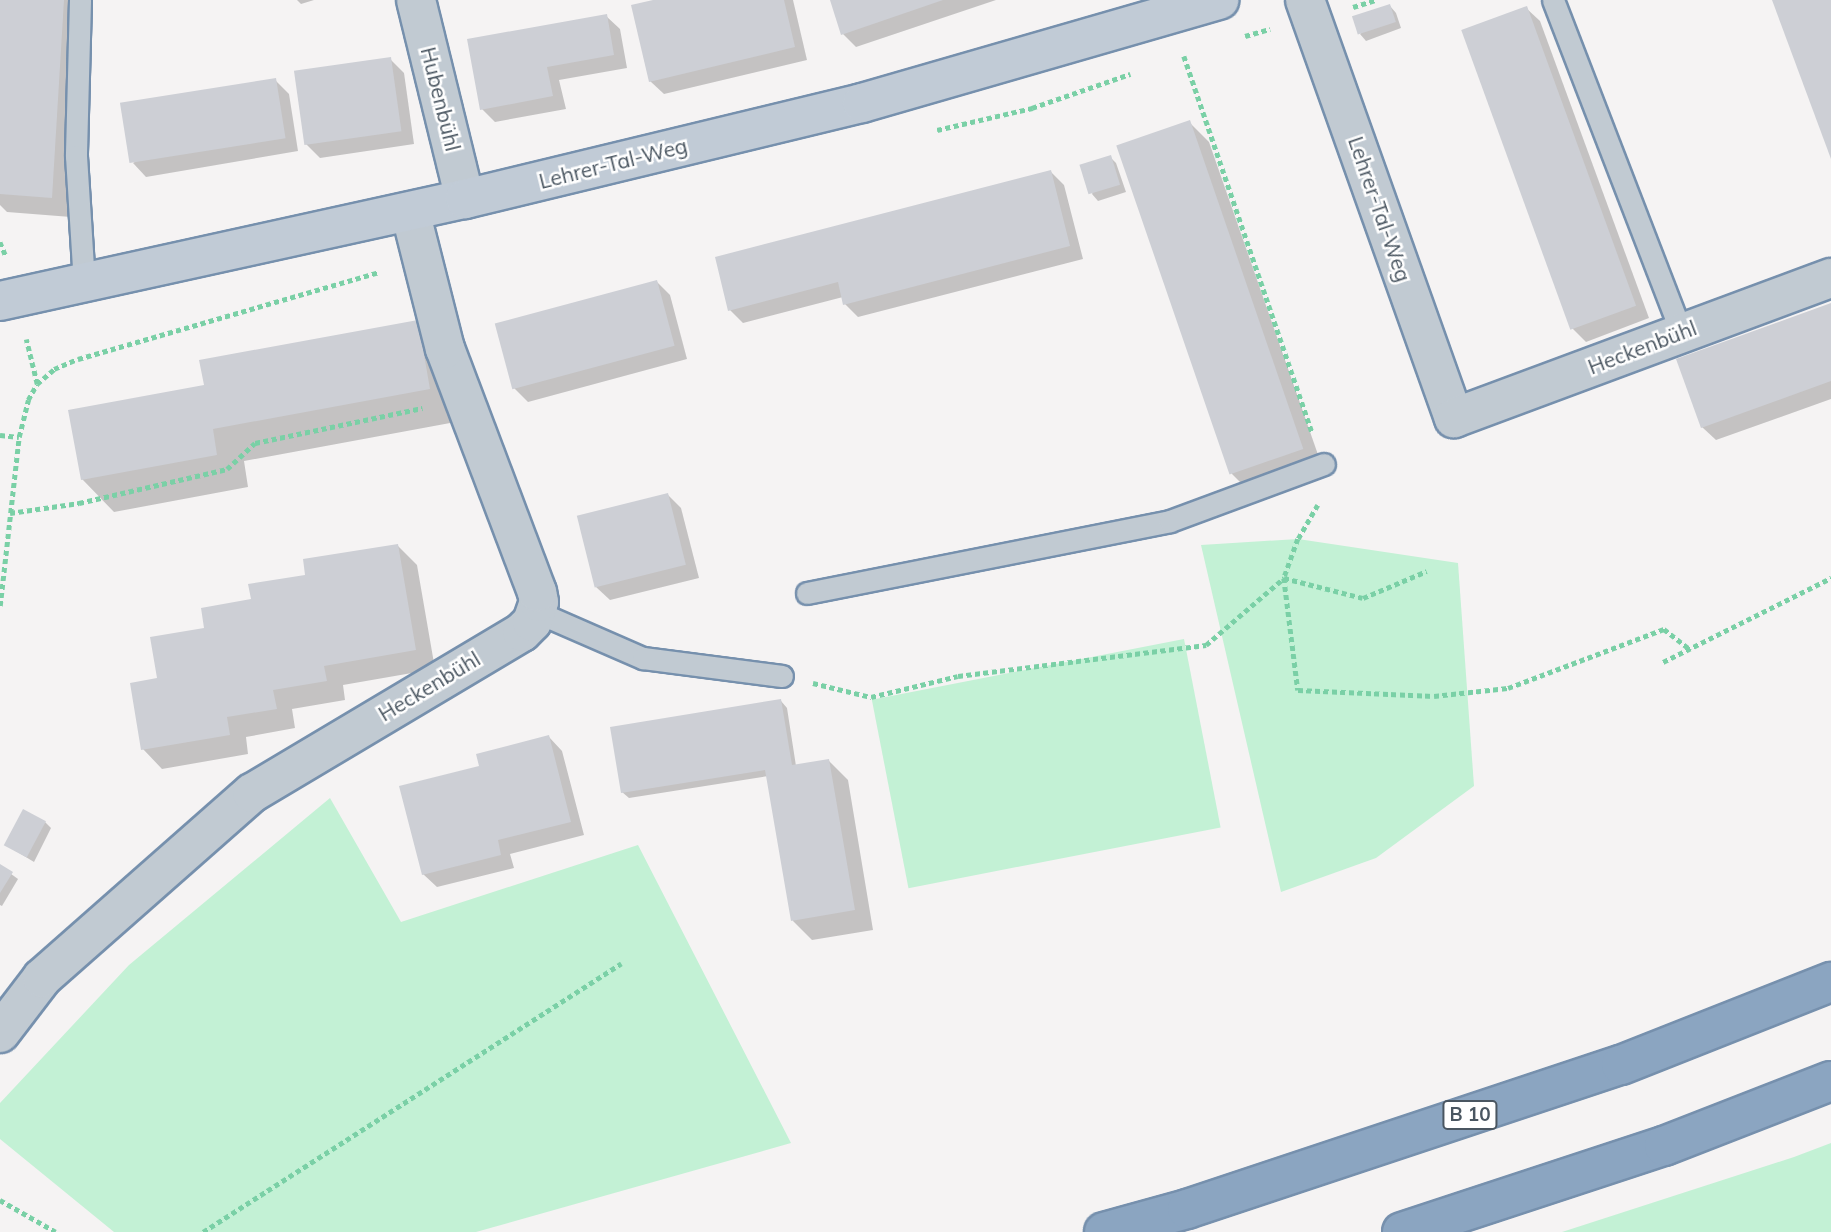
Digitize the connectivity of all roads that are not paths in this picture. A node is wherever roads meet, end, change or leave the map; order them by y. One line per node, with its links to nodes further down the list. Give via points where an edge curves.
1 (80, 0): 9 (lane, via 76,156)
2 (416, 0): 6 (street, Hubenbühl)
3 (1219, 0): 6 (street, Lehrer-Tal-Weg, via 862,103)
4 (1305, 0): 12 (street, Lehrer-Tal-Weg)
5 (1553, 0): 11 (lane)
6 (465, 199): 7 (street, Lehrer-Tal-Weg)
7 (410, 211): 9 (street, Lehrer-Tal-Weg); 15 (street, via 445,349 537,592)
8 (1831, 278): 11 (street, Heckenbühl)
9 (84, 284): 10 (street, Lehrer-Tal-Weg)
10 (8, 300)
11 (1681, 331): 12 (street, Heckenbühl)
12 (1454, 418)
13 (1324, 464): 14 (lane, via 1170,521)
14 (807, 593)
15 (537, 612): 16 (lane, via 643,659); 18 (street, Heckenbühl, via 522,632 252,793 42,978)
16 (782, 676)
17 (1831, 982): 20 (highway, B 10, via 1620,1065 1200,1205)
18 (0, 1033)
19 (1831, 1081): 21 (highway, via 1664,1146)
20 (1104, 1232)
21 (1402, 1232)

